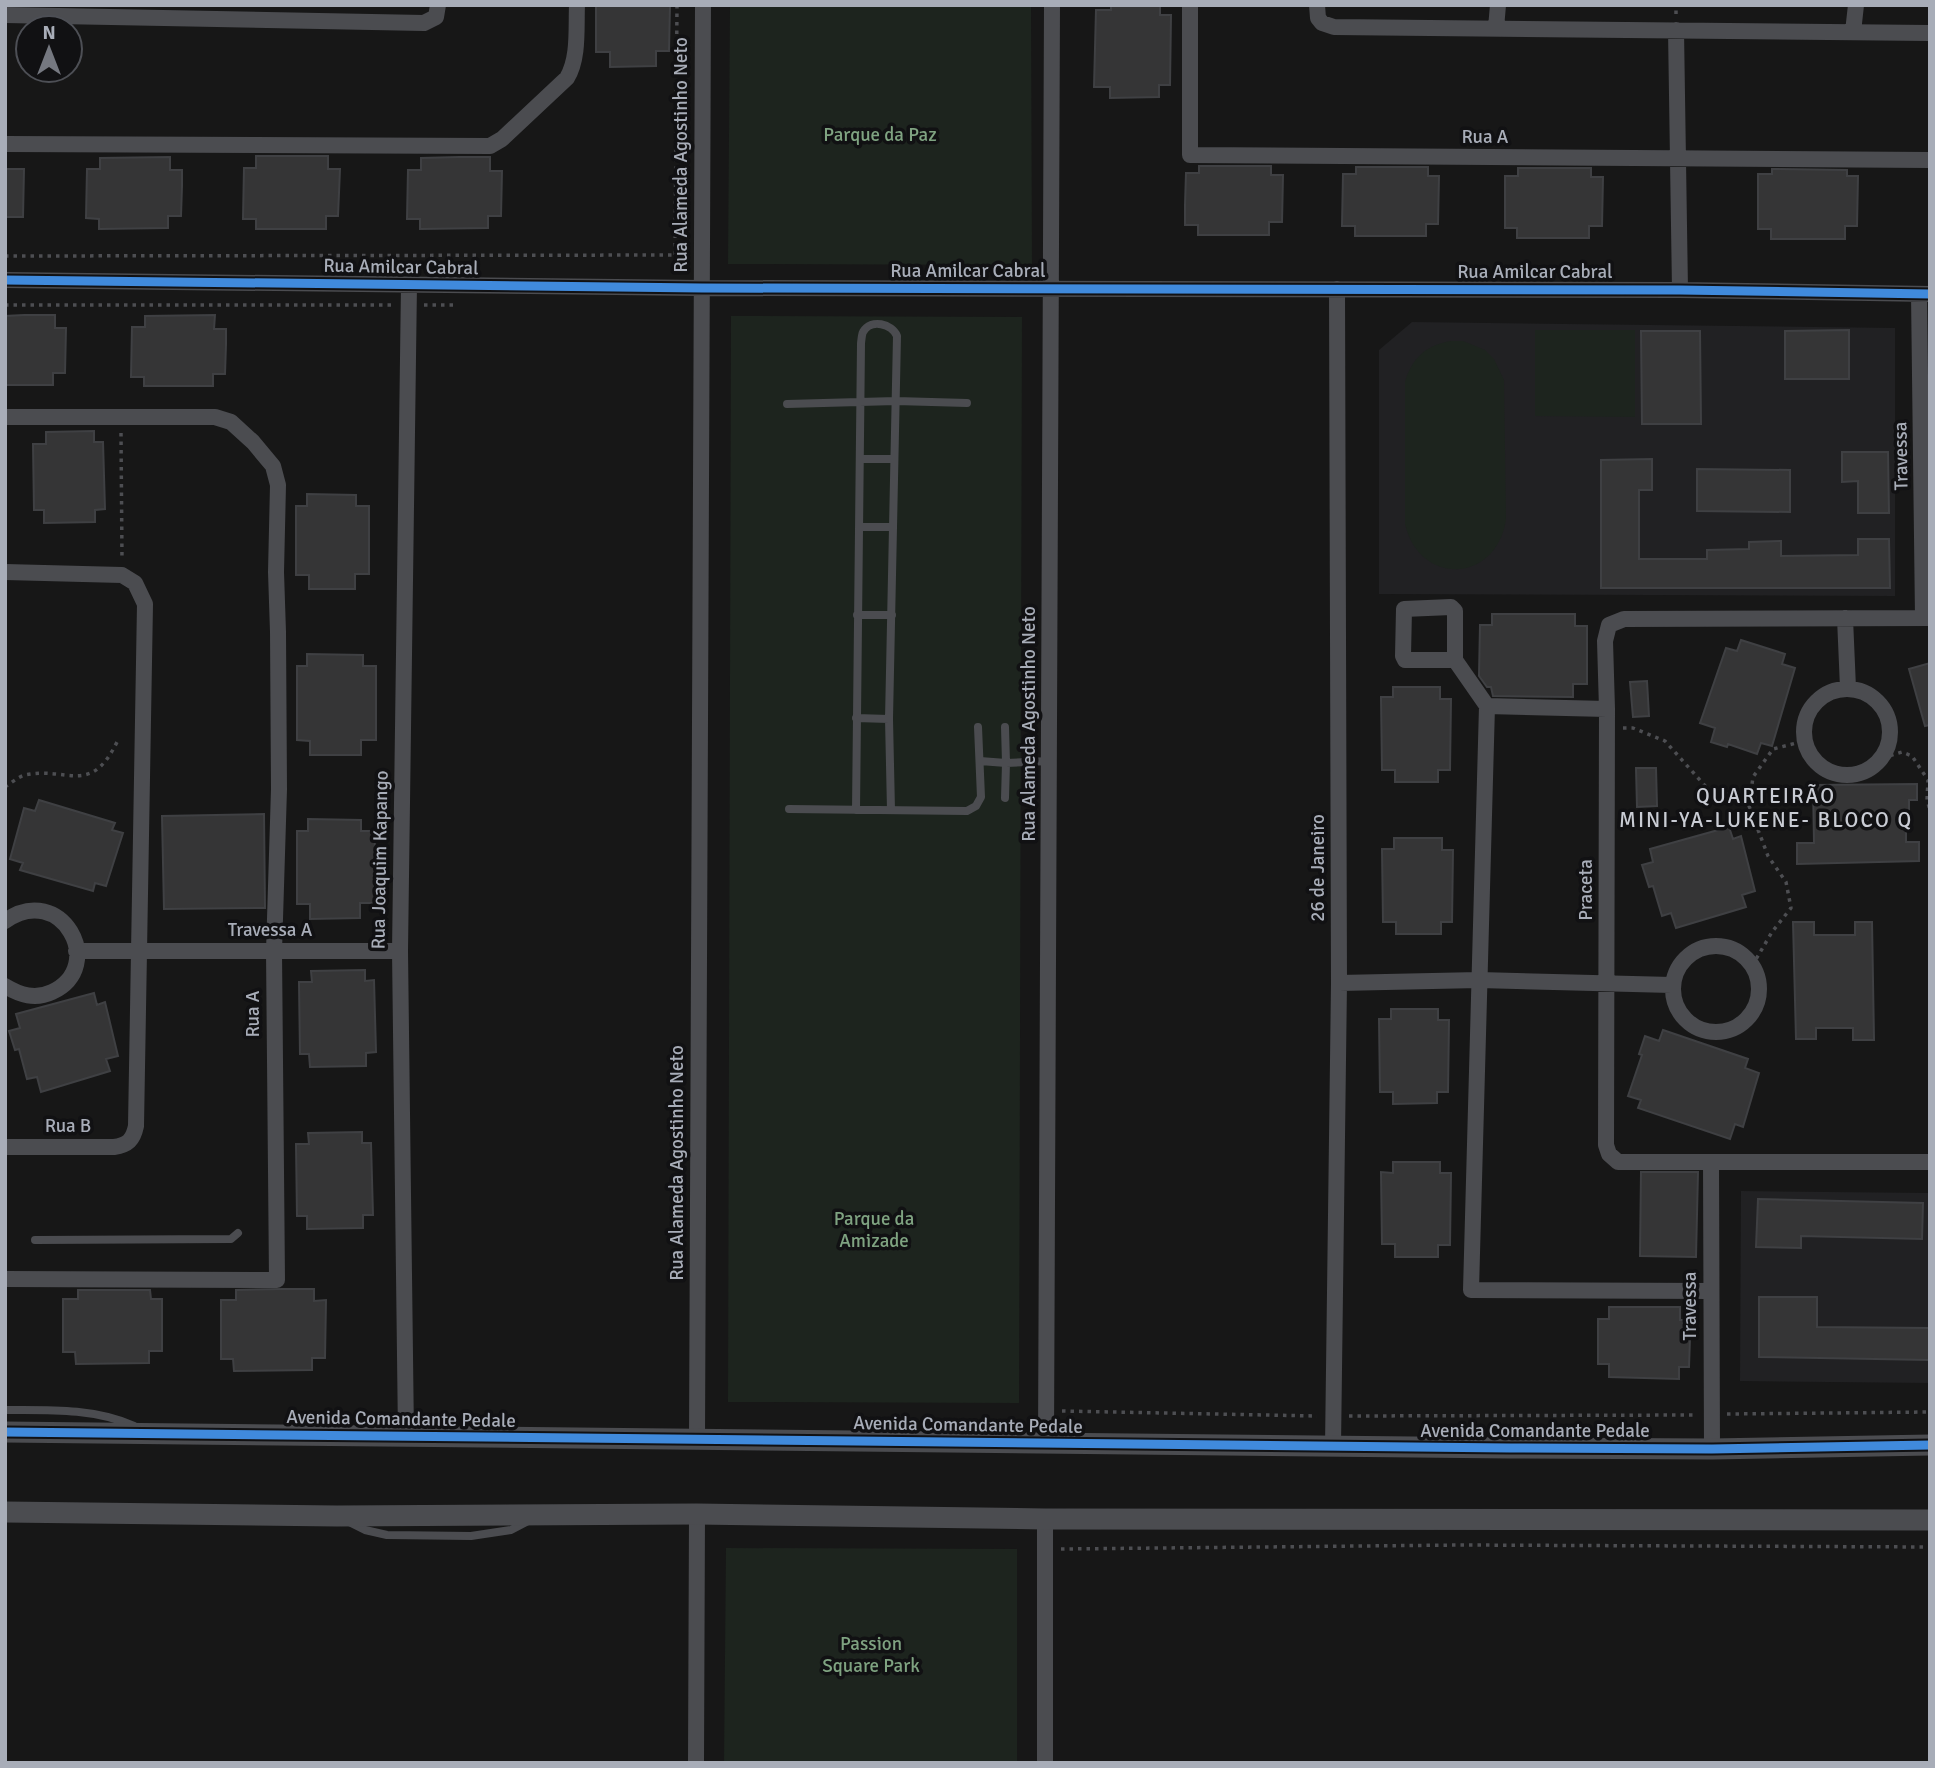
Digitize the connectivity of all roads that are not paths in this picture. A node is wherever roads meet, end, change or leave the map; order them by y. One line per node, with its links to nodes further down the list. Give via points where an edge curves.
1 (438, 5): 9 (street, via 436,17 424,23)
2 (577, 5): 14 (street, via 571,72 490,146)
3 (703, 5): 19 (street, Rua Alameda Agostinho Neto)
4 (1052, 5): 20 (street, Rua Alameda Agostinho Neto)
5 (1191, 5): 15 (street, Rua A, via 1190,155)
6 (1317, 5): 10 (street, via 1318,18 1327,26)
7 (1498, 5): 10 (street)
8 (1856, 5): 12 (street)
9 (9, 12)
10 (1496, 28): 11 (street)
11 (1676, 30): 12 (street); 15 (street)
12 (1853, 32): 13 (street)
13 (1930, 33)
14 (5, 144)
15 (1677, 157): 16 (street, Rua A); 22 (street)
16 (1930, 160)
17 (5, 280): 18 (street, Rua Amilcar Cabral)
18 (409, 284): 19 (street, Rua Amilcar Cabral); 58 (street, Rua Joaquim Kapango)
19 (702, 288): 20 (street, Rua Amilcar Cabral); 75 (street, Rua Alameda Agostinho Neto)
20 (1052, 289): 21 (street, Rua Amilcar Cabral); 48 (street, Rua Alameda Agostinho Neto)
21 (1337, 289): 22 (street, Rua Amilcar Cabral); 60 (street, 26 de Janeiro)
22 (1679, 290): 23 (street, Rua Amilcar Cabral)
23 (1924, 294): 29 (street, Travessa)
24 (861, 401): 25 (lane); 25 (lane, via 863,333 887,324 897,336); 26 (lane); 30 (lane)
25 (896, 401): 27 (lane); 31 (lane)
26 (787, 404)
27 (967, 404)
28 (5, 417): 57 (street, Rua A, via 222,418 239,428 273,466 279,789)
29 (1926, 434): 38 (street, Travessa)
30 (860, 459): 31 (lane); 32 (lane)
31 (894, 459): 33 (lane)
32 (860, 527): 33 (lane); 35 (lane)
33 (893, 527): 36 (lane)
34 (5, 572): 56 (street, via 122,575 135,583 145,604)
35 (857, 615): 36 (lane); 43 (lane)
36 (892, 615): 44 (lane)
37 (1845, 618): 38 (street, Praceta); 40 (street); 42 (street, Praceta, via 1616,621 1609,625 1605,641)
38 (1926, 618)
39 (1455, 660): 39 (street, via 1454,609 1404,609 1405,660); 41 (street)
40 (1847, 688): 40 (street, via 1876,699 1890,729 1882,758 1855,775 1829,772 1816,763 1804,741 1809,710 1818,699)
41 (1487, 706): 42 (street); 59 (street)
42 (1607, 709): 61 (street, Praceta)
43 (856, 718): 44 (lane); 52 (lane)
44 (889, 719): 53 (lane)
45 (978, 727): 47 (lane)
46 (1005, 727): 49 (lane)
47 (980, 761): 49 (lane); 53 (lane, via 981,797 967,811)
48 (1049, 761): 49 (lane); 77 (street, Rua Alameda Agostinho Neto)
49 (1006, 763): 50 (lane)
50 (1005, 798)
51 (789, 809): 52 (lane)
52 (856, 810): 53 (lane)
53 (891, 810)
54 (5, 921): 55 (street, via 33,910 48,912 69,927)
55 (76, 951): 56 (street, Travessa A); 63 (street, via 71,976 59,989 34,997)
56 (139, 951): 57 (street, Travessa A); 64 (street, Rua B, via 136,1126 130,1142 114,1147)
57 (274, 951): 58 (street, Travessa A); 69 (street, Rua A, via 276,1280)
58 (400, 951): 74 (street, Rua Joaquim Kapango)
59 (1479, 981): 60 (street); 61 (street); 70 (street, via 1471,1290)
60 (1339, 983): 78 (street, 26 de Janeiro)
61 (1606, 983): 62 (street); 66 (street, Praceta, via 1609,1154 1618,1162)
62 (1672, 985): 62 (street, via 1685,1021 1717,1033 1749,1019 1760,989 1758,974 1748,959 1720,946 1705,947 1688,956)
63 (5, 986)
64 (5, 1147)
65 (1930, 1162): 66 (street, Praceta)
66 (1712, 1163): 70 (street, Travessa)
67 (238, 1233): 68 (lane, via 232,1239)
68 (35, 1240)
69 (5, 1279)
70 (1711, 1291): 79 (street, Travessa)
71 (5, 1410): 73 (lane, via 98,1414)
72 (5, 1433): 73 (street, Avenida Comandante Pedale)
73 (149, 1433): 74 (street, Avenida Comandante Pedale)
74 (405, 1436): 75 (street, Avenida Comandante Pedale)
75 (697, 1440): 77 (street, Avenida Comandante Pedale)
76 (1924, 1441): 79 (street, Avenida Comandante Pedale)
77 (1046, 1443): 78 (street, Avenida Comandante Pedale)
78 (1333, 1447): 79 (street, Avenida Comandante Pedale)
79 (1712, 1449)
80 (5, 1512): 81 (street)
81 (697, 1514): 82 (street); 84 (street)
82 (1045, 1519): 83 (street); 85 (street)
83 (1930, 1520)
84 (696, 1763)
85 (1045, 1763)

